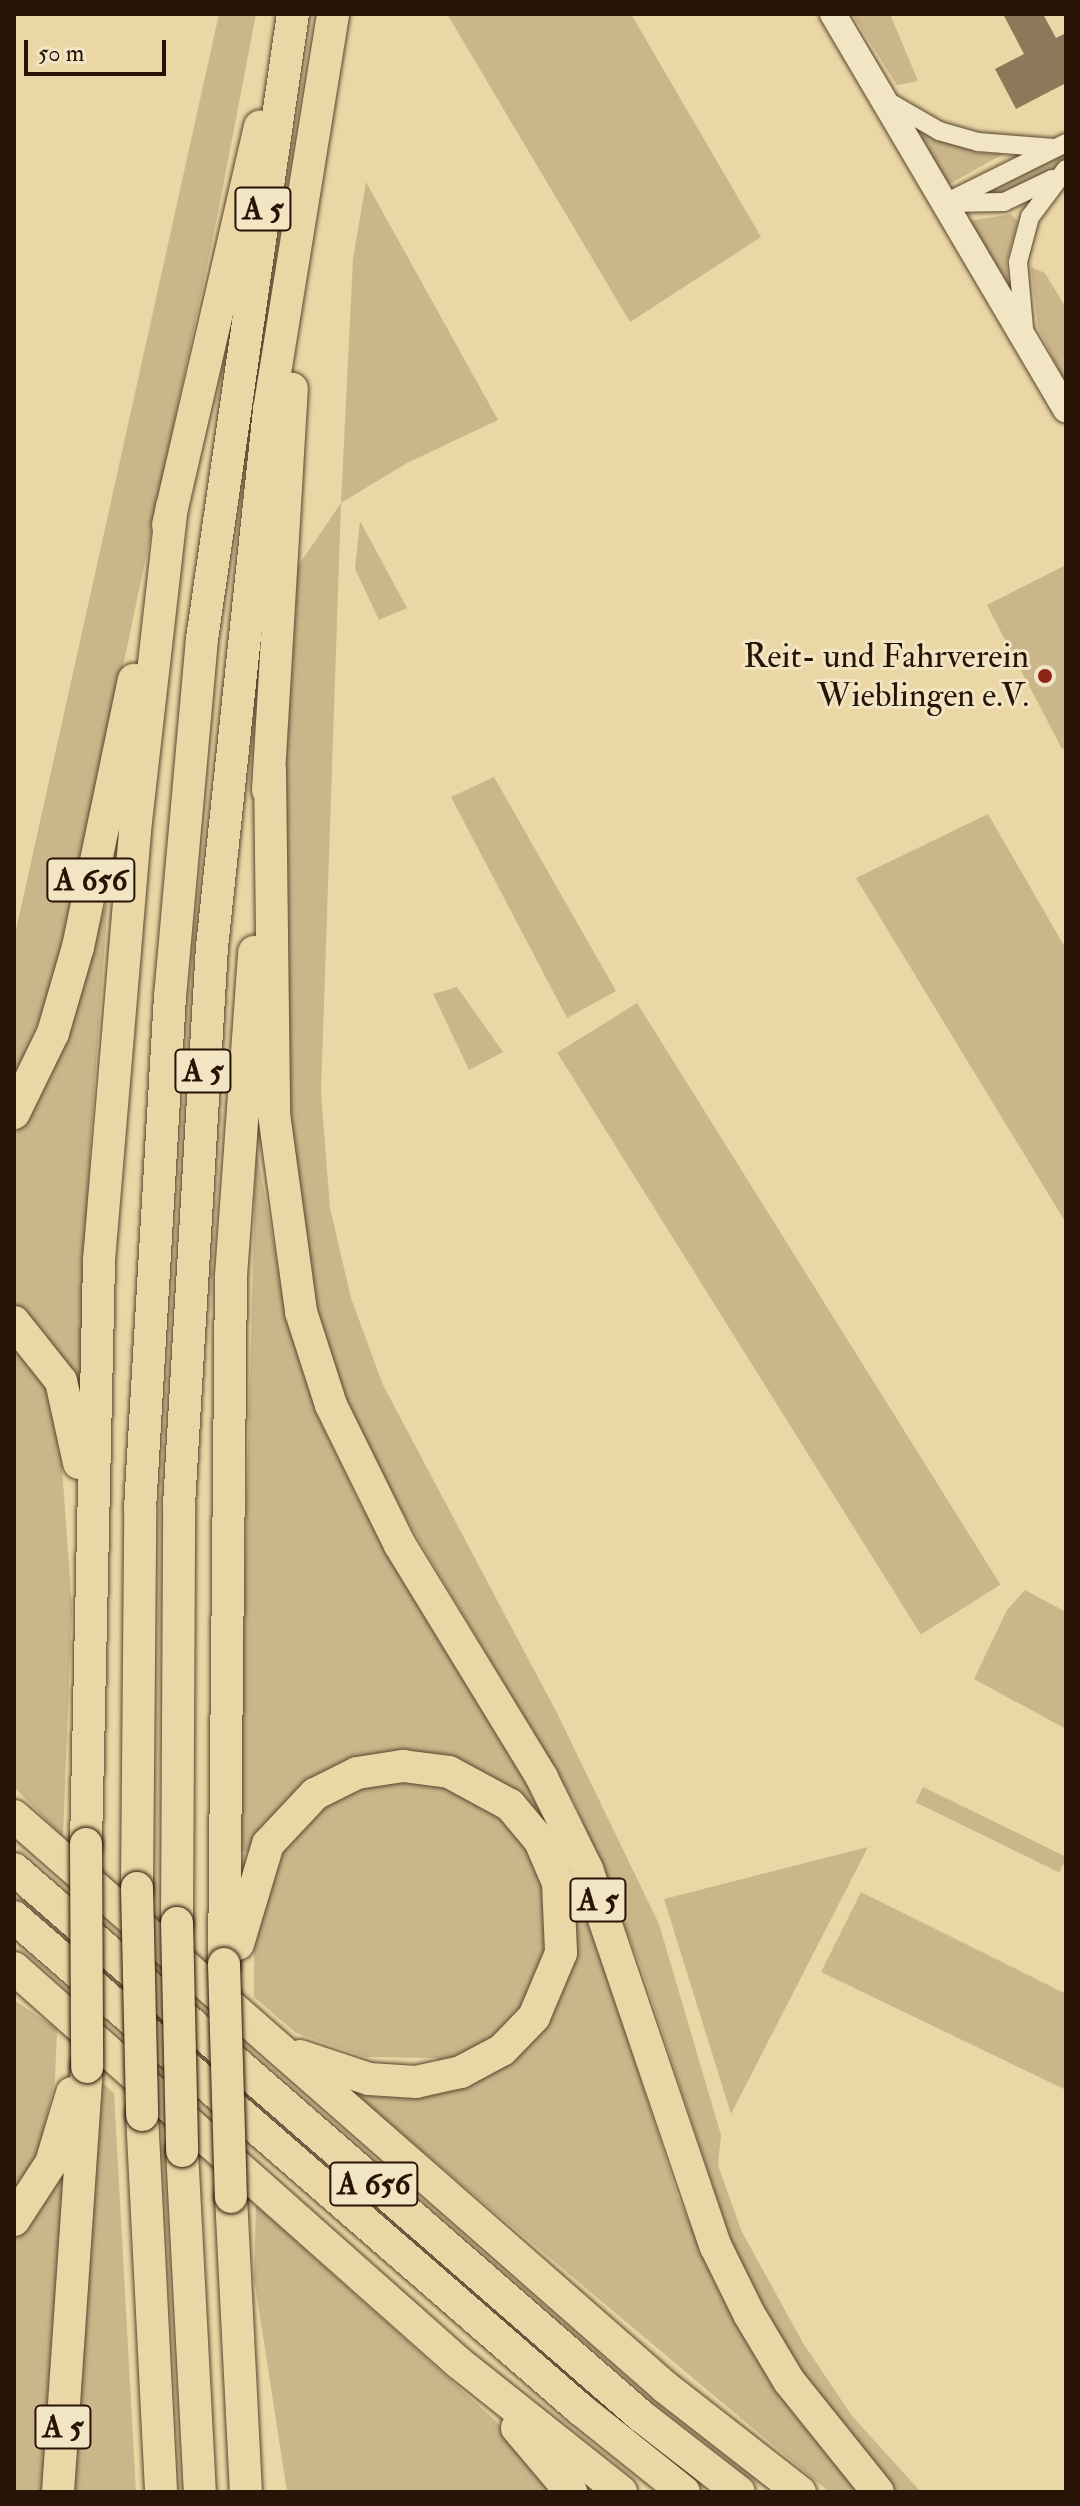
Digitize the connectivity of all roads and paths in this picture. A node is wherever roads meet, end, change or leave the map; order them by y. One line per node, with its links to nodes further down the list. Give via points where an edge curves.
1 (333, 14): 8 (highway, A 5)
2 (833, 14): 4 (main road)
3 (292, 19): 11 (highway, via 242,183); 29 (highway, A 5, bridge, via 202,639 170,997 140,1509 137,1888 142,2115)
4 (889, 102): 5 (street, via 939,131 965,139); 7 (main road)
5 (1060, 145): 7 (street)
6 (1061, 173): 7 (street, via 1004,202); 9 (street, via 1030,217 1018,262)
7 (945, 203): 9 (main road)
8 (297, 223): 12 (highway, A 5, via 302,295); 30 (highway, A 5, bridge, via 246,596 212,947 179,1505 177,1923 182,2151)
9 (1027, 346): 10 (main road)
10 (1066, 410)
11 (172, 507): 13 (highway, A 656, via 78,947 53,1033); 15 (highway, via 135,830 100,1244)
12 (270, 770): 20 (highway, A 5, via 231,1276); 38 (highway, A 5, via 274,1114 301,1312 331,1405 400,1545 542,1778 587,1869 711,2233 749,2314 789,2381)
13 (14, 1113)
14 (14, 1322): 15 (highway, via 49,1360 69,1403)
15 (91, 1578): 22 (highway, bridge)
16 (14, 1816): 23 (highway)
17 (14, 1869): 36 (highway, A 656, via 641,2416)
18 (14, 1917): 35 (highway, A 656, via 580,2409)
19 (14, 1968): 22 (highway)
20 (231, 1969): 23 (highway, via 268,1844 315,1794 357,1773 403,1766 471,1780 526,1822 551,1861 563,1918 555,1975 534,2017 482,2063 439,2079 392,2082 323,2066); 27 (highway, bridge, via 227,2023)
21 (14, 1984): 22 (highway)
22 (77, 2013): 24 (highway, bridge); 26 (highway)
23 (262, 2035): 37 (highway, via 665,2387)
24 (82, 2063): 25 (highway, via 51,2163); 28 (highway, A 5)
25 (14, 2220)
26 (459, 2363): 33 (highway); 34 (highway)
27 (237, 2394): 31 (highway); 32 (highway)
28 (58, 2492)
29 (161, 2492)
30 (200, 2492)
31 (246, 2492)
32 (259, 2492)
33 (571, 2492)
34 (621, 2492)
35 (684, 2492)
36 (739, 2492)
37 (800, 2492)
38 (878, 2492)

